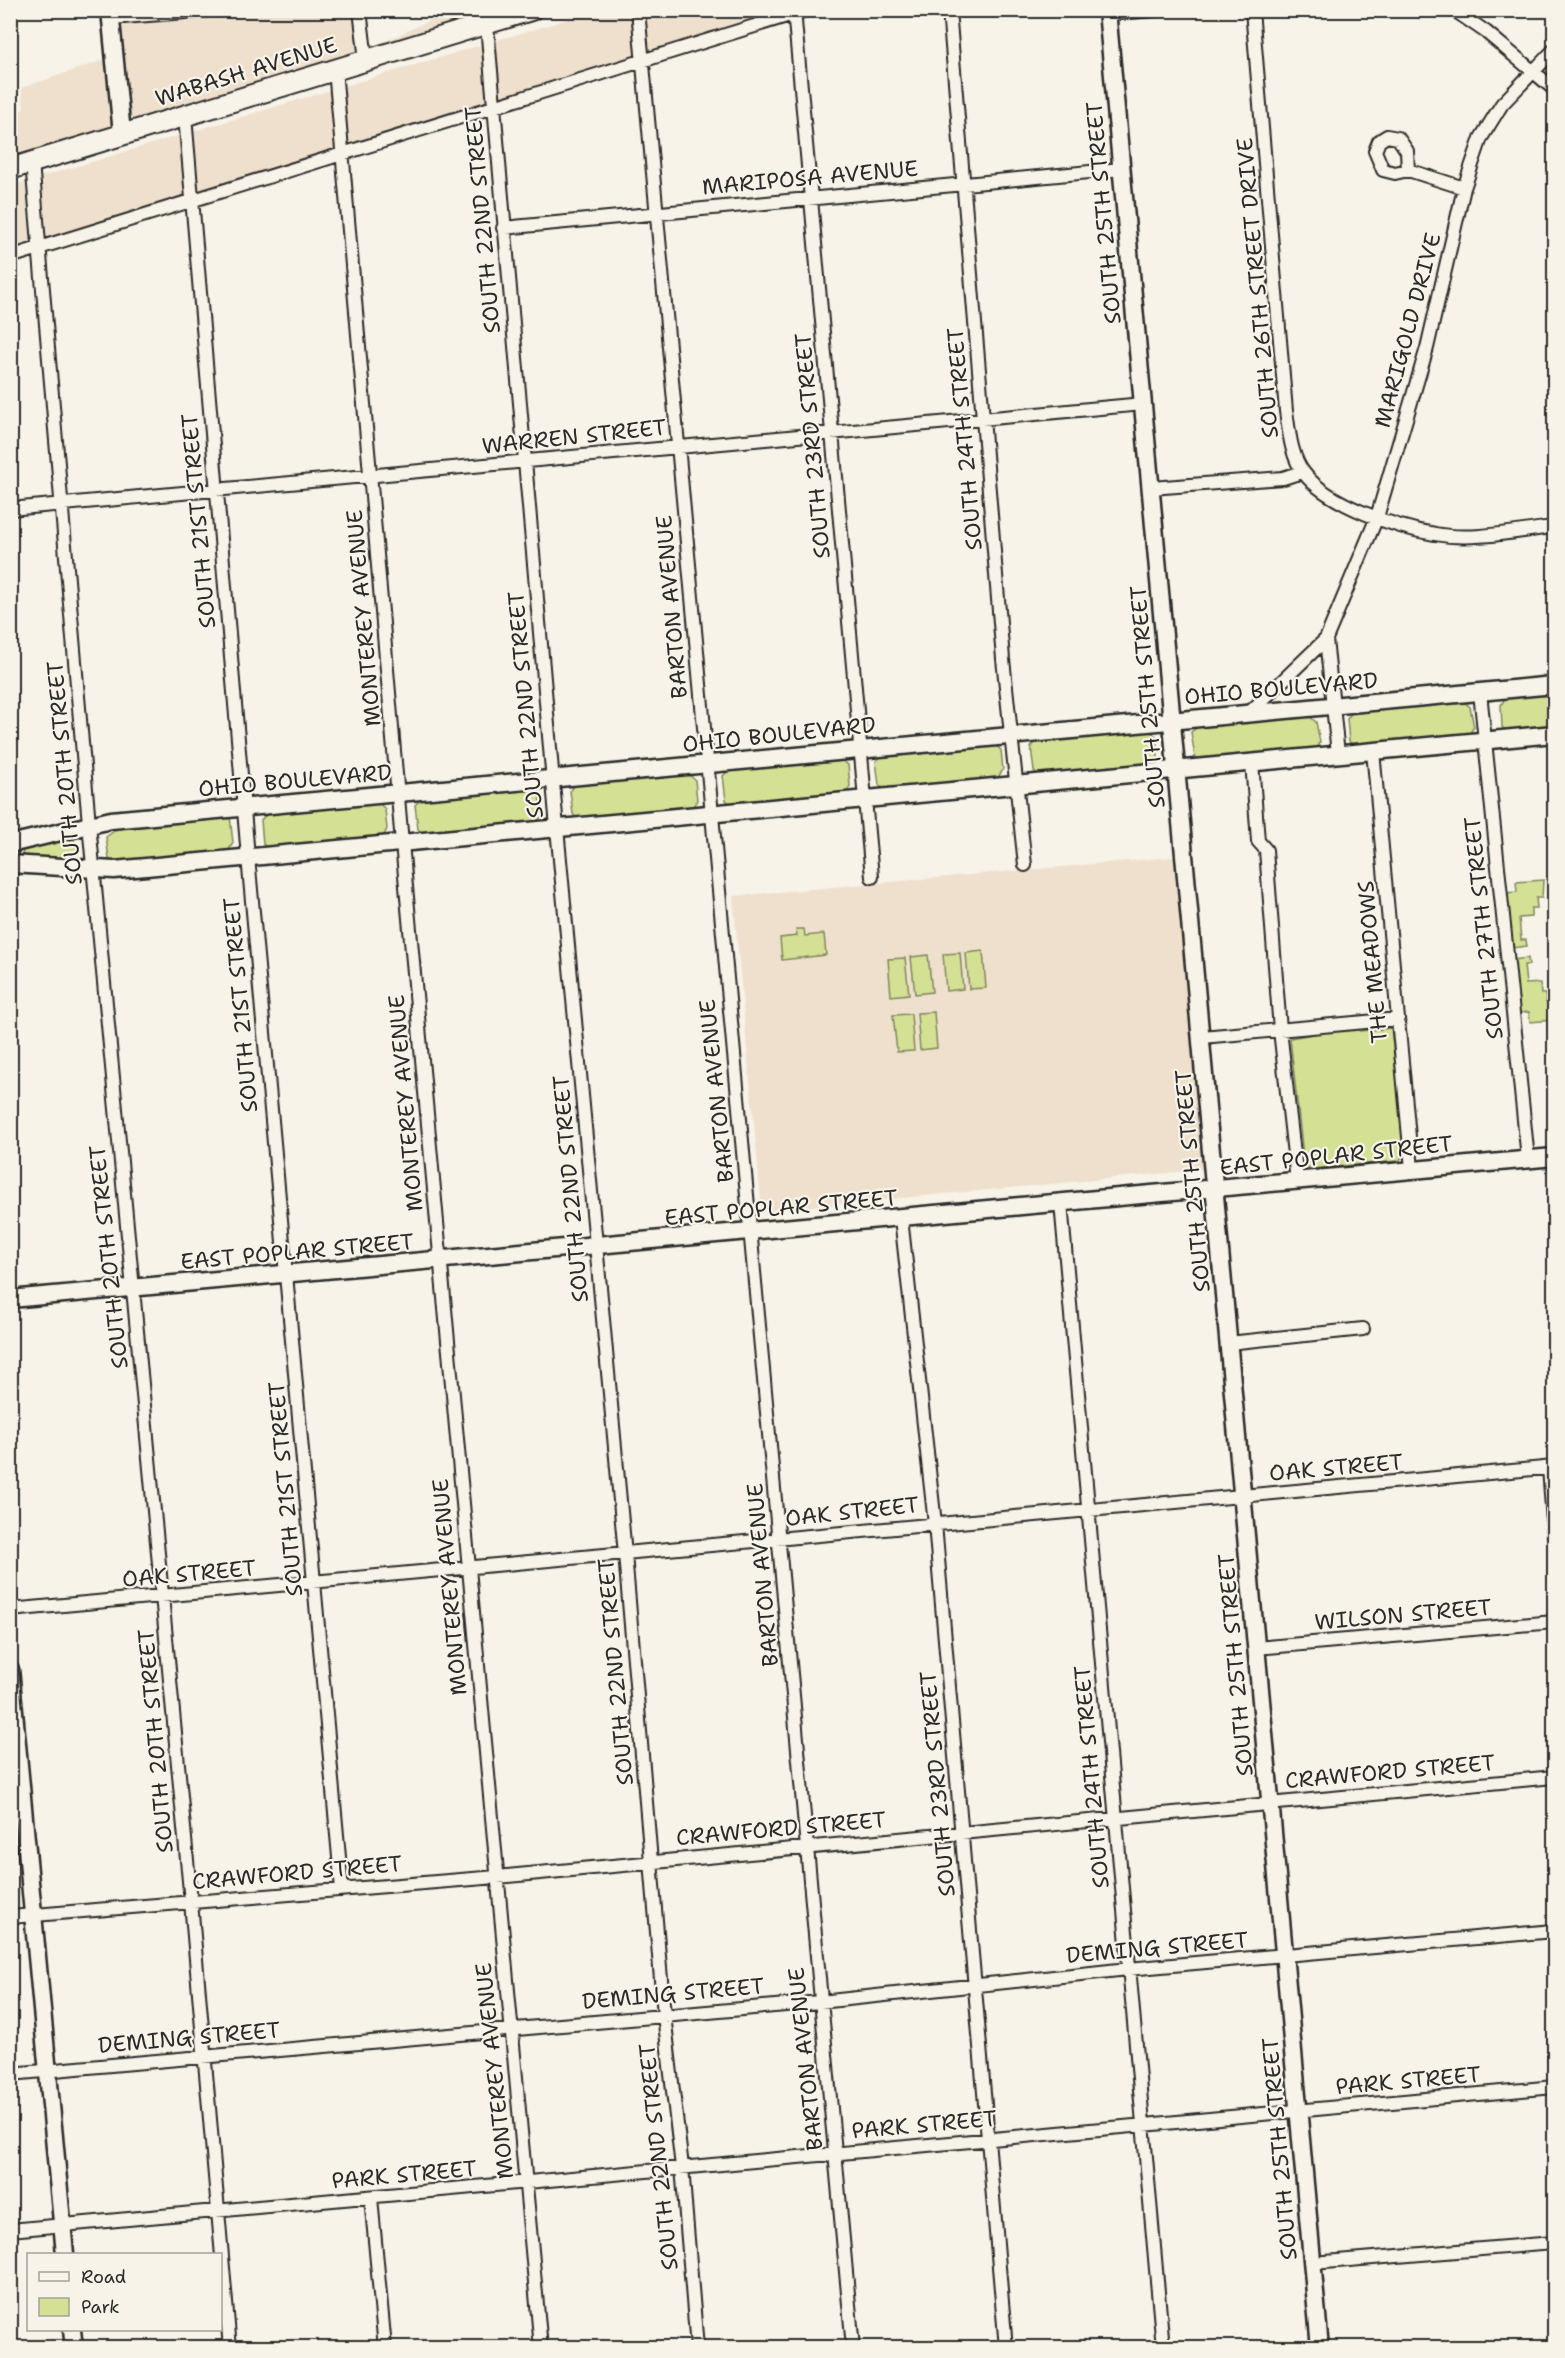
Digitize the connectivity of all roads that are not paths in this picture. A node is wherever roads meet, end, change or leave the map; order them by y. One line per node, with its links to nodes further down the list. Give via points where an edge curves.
1 (211, 10): 11 (street)
2 (360, 10): 14 (street)
3 (531, 10): 12 (main road, WABASH AVENUE)
4 (638, 10): 15 (street, BARTON AVENUE)
5 (949, 10): 27 (street, SOUTH 24TH STREET)
6 (1154, 10): 10 (street)
7 (1252, 10): 40 (street, SOUTH 26TH STREET DRIVE, via 1286,411 1291,442)
8 (1454, 10): 17 (street)
9 (798, 12): 15 (street); 29 (street, SOUTH 23RD STREET)
10 (1107, 12): 25 (main road, SOUTH 25TH STREET)
11 (111, 14): 21 (main road)
12 (487, 26): 14 (main road, WABASH AVENUE); 19 (street, SOUTH 22ND STREET)
13 (1554, 50): 17 (street, MARIGOLD DRIVE)
14 (366, 60): 16 (main road, WABASH AVENUE)
15 (644, 61): 19 (street); 31 (street, BARTON AVENUE)
16 (335, 69): 20 (main road, WABASH AVENUE); 22 (street, MONTEREY AVENUE)
17 (1532, 71): 18 (street); 28 (street, MARIGOLD DRIVE, via 1502,104 1481,138)
18 (1554, 89)
19 (493, 107): 22 (street); 32 (street, SOUTH 22ND STREET)
20 (185, 116): 21 (main road, WABASH AVENUE); 30 (street, SOUTH 21ST STREET)
21 (122, 134): 23 (main road, WABASH AVENUE)
22 (343, 153): 30 (street); 41 (street, MONTEREY AVENUE)
23 (32, 162): 24 (main road, WABASH AVENUE); 33 (street, SOUTH 20TH STREET)
24 (10, 169)
25 (1121, 169): 27 (street, MARIPOSA AVENUE); 35 (main road, SOUTH 25TH STREET)
26 (1408, 170): 28 (street)
27 (964, 183): 29 (street, MARIPOSA AVENUE); 36 (street, SOUTH 24TH STREET)
28 (1464, 188): 46 (street, MARIGOLD DRIVE, via 1427,348)
29 (809, 198): 31 (street, MARIPOSA AVENUE); 37 (street, SOUTH 23RD STREET)
30 (192, 199): 33 (street); 43 (street, SOUTH 21ST STREET)
31 (656, 213): 32 (street, MARIPOSA AVENUE); 38 (street, BARTON AVENUE)
32 (503, 228): 39 (street, SOUTH 22ND STREET)
33 (40, 249): 34 (street); 44 (street, SOUTH 20TH STREET)
34 (10, 256)
35 (1143, 404): 36 (street, WARREN STREET); 42 (main road, SOUTH 25TH STREET)
36 (984, 418): 37 (street, WARREN STREET); 55 (street, SOUTH 24TH STREET, via 1003,659)
37 (832, 432): 38 (street, WARREN STREET); 57 (street, SOUTH 23RD STREET)
38 (677, 446): 39 (street, WARREN STREET); 61 (street, BARTON AVENUE)
39 (525, 462): 41 (street, WARREN STREET); 63 (street, SOUTH 22ND STREET)
40 (1302, 472): 42 (street, via 1283,478); 46 (street, SOUTH 26TH STREET DRIVE, via 1345,505)
41 (372, 476): 43 (street, WARREN STREET); 65 (street, MONTEREY AVENUE)
42 (1151, 488): 53 (main road, SOUTH 25TH STREET)
43 (216, 490): 44 (street, WARREN STREET); 67 (street, SOUTH 21ST STREET)
44 (62, 504): 45 (street, WARREN STREET); 69 (street, SOUTH 20TH STREET)
45 (10, 509)
46 (1377, 518): 47 (street, SOUTH 26TH STREET DRIVE, via 1435,535 1466,536); 48 (street, MARIGOLD DRIVE)
47 (1554, 527)
48 (1326, 639): 51 (street, MARIGOLD DRIVE); 52 (street, MARIGOLD DRIVE)
49 (1554, 685): 50 (main road, OHIO BOULEVARD)
50 (1480, 692): 51 (main road, OHIO BOULEVARD); 56 (street, SOUTH 27TH STREET)
51 (1333, 705): 52 (main road, OHIO BOULEVARD); 59 (street, MARIGOLD DRIVE)
52 (1249, 713): 53 (main road, OHIO BOULEVARD)
53 (1172, 720): 55 (main road, OHIO BOULEVARD); 62 (main road, SOUTH 25TH STREET)
54 (1554, 734): 56 (main road)
55 (1013, 735): 57 (main road, OHIO BOULEVARD); 64 (street, SOUTH 24TH STREET)
56 (1485, 739): 58 (main road); 82 (street, SOUTH 27TH STREET)
57 (859, 749): 61 (main road, OHIO BOULEVARD); 66 (street, SOUTH 23RD STREET)
58 (1372, 751): 59 (main road); 78 (street, THE MEADOWS)
59 (1338, 754): 60 (main road)
60 (1252, 762): 62 (main road); 79 (street, via 1258,841 1266,850)
61 (706, 764): 63 (main road, OHIO BOULEVARD); 68 (street, BARTON AVENUE)
62 (1177, 769): 64 (main road); 80 (main road, SOUTH 25TH STREET)
63 (553, 779): 65 (main road, OHIO BOULEVARD); 70 (street, SOUTH 22ND STREET)
64 (1018, 785): 66 (main road); 75 (street, SOUTH 24TH STREET)
65 (398, 793): 67 (main road, OHIO BOULEVARD); 71 (street, MONTEREY AVENUE)
66 (864, 799): 68 (main road); 77 (street, SOUTH 23RD STREET)
67 (244, 807): 69 (main road, OHIO BOULEVARD); 73 (street, SOUTH 21ST STREET)
68 (710, 814): 70 (main road); 88 (street, BARTON AVENUE)
69 (89, 824): 72 (main road, OHIO BOULEVARD); 76 (street, SOUTH 20TH STREET)
70 (557, 828): 71 (main road); 89 (street, SOUTH 22ND STREET)
71 (402, 843): 73 (main road); 90 (street, MONTEREY AVENUE)
72 (10, 844)
73 (248, 857): 76 (main road); 91 (street, SOUTH 21ST STREET)
74 (10, 864): 76 (main road)
75 (1024, 865)
76 (93, 870): 92 (street, SOUTH 20TH STREET)
77 (872, 877)
78 (1398, 1019): 79 (street); 83 (street, THE MEADOWS)
79 (1280, 1030): 80 (street); 84 (street)
80 (1202, 1037): 85 (main road, SOUTH 25TH STREET)
81 (1554, 1156): 82 (main road, EAST POPLAR STREET)
82 (1528, 1159): 83 (main road, EAST POPLAR STREET)
83 (1412, 1169): 84 (main road, EAST POPLAR STREET)
84 (1298, 1181): 85 (main road, EAST POPLAR STREET)
85 (1216, 1189): 86 (main road, EAST POPLAR STREET); 95 (main road, SOUTH 25TH STREET)
86 (1061, 1203): 87 (main road, EAST POPLAR STREET); 98 (street, SOUTH 24TH STREET)
87 (901, 1218): 88 (main road, EAST POPLAR STREET); 99 (street, SOUTH 23RD STREET)
88 (751, 1232): 89 (main road, EAST POPLAR STREET); 101 (street, BARTON AVENUE)
89 (597, 1246): 90 (main road, EAST POPLAR STREET); 102 (street, SOUTH 22ND STREET)
90 (441, 1261): 91 (main road, EAST POPLAR STREET); 103 (street, MONTEREY AVENUE)
91 (287, 1273): 92 (main road, EAST POPLAR STREET); 104 (street, SOUTH 21ST STREET)
92 (132, 1288): 93 (main road, EAST POPLAR STREET); 105 (street, SOUTH 20TH STREET)
93 (10, 1299)
94 (1363, 1329): 95 (street)
95 (1228, 1343): 97 (main road, SOUTH 25TH STREET)
96 (1552, 1468): 97 (street, OAK STREET); 100 (street)
97 (1244, 1497): 98 (street, OAK STREET); 108 (main road, SOUTH 25TH STREET)
98 (1090, 1512): 99 (street, OAK STREET); 112 (street, SOUTH 24TH STREET)
99 (935, 1524): 101 (street, OAK STREET); 113 (street, SOUTH 23RD STREET)
100 (1554, 1535)
101 (781, 1539): 102 (street, OAK STREET); 114 (street, BARTON AVENUE)
102 (625, 1554): 103 (street, OAK STREET); 115 (street, SOUTH 22ND STREET)
103 (468, 1568): 104 (street, OAK STREET); 116 (street, MONTEREY AVENUE)
104 (315, 1582): 105 (street, OAK STREET); 117 (street, SOUTH 21ST STREET)
105 (162, 1596): 106 (street, OAK STREET); 118 (street, SOUTH 20TH STREET)
106 (10, 1610)
107 (1554, 1622): 108 (street, WILSON STREET)
108 (1256, 1648): 111 (main road, SOUTH 25TH STREET)
109 (10, 1669): 119 (main road)
110 (1554, 1777): 111 (street, CRAWFORD STREET)
111 (1269, 1804): 112 (street, CRAWFORD STREET); 122 (main road, SOUTH 25TH STREET)
112 (1115, 1818): 113 (street, CRAWFORD STREET); 123 (street, SOUTH 24TH STREET)
113 (963, 1831): 114 (street, CRAWFORD STREET); 124 (street, SOUTH 23RD STREET)
114 (807, 1848): 115 (street, CRAWFORD STREET); 125 (street, BARTON AVENUE)
115 (652, 1862): 116 (street, CRAWFORD STREET); 126 (street, SOUTH 22ND STREET)
116 (497, 1877): 117 (street, CRAWFORD STREET); 127 (street, MONTEREY AVENUE)
117 (342, 1890): 118 (street, CRAWFORD STREET)
118 (190, 1902): 119 (street, CRAWFORD STREET); 128 (street, SOUTH 20TH STREET)
119 (33, 1915): 120 (street, CRAWFORD STREET); 129 (main road)
120 (10, 1917)
121 (1554, 1931): 122 (street, DEMING STREET)
122 (1283, 1956): 123 (street, DEMING STREET); 132 (main road, SOUTH 25TH STREET)
123 (1128, 1969): 124 (street, DEMING STREET); 133 (street, SOUTH 24TH STREET)
124 (976, 1985): 125 (street, DEMING STREET); 134 (street, SOUTH 23RD STREET)
125 (820, 2002): 126 (street, DEMING STREET); 135 (street, BARTON AVENUE)
126 (664, 2014): 127 (street, DEMING STREET); 136 (street, SOUTH 22ND STREET)
127 (511, 2030): 128 (street, DEMING STREET); 137 (street, MONTEREY AVENUE)
128 (203, 2056): 129 (street, DEMING STREET); 139 (street, SOUTH 20TH STREET)
129 (48, 2071): 130 (street, DEMING STREET); 140 (main road)
130 (10, 2074)
131 (1554, 2087): 132 (street, PARK STREET)
132 (1299, 2111): 133 (street, PARK STREET); 145 (main road, SOUTH 25TH STREET)
133 (1143, 2125): 134 (street, PARK STREET); 155 (street, SOUTH 24TH STREET)
134 (989, 2140): 135 (street, PARK STREET); 154 (street, SOUTH 23RD STREET)
135 (836, 2154): 136 (street, PARK STREET); 153 (street, BARTON AVENUE)
136 (682, 2167): 137 (street, PARK STREET); 152 (street, SOUTH 22ND STREET)
137 (527, 2183): 138 (street, PARK STREET); 151 (street, MONTEREY AVENUE)
138 (371, 2198): 139 (street, PARK STREET); 150 (street)
139 (217, 2211): 140 (street, PARK STREET); 144 (street, SOUTH 20TH STREET)
140 (62, 2226): 141 (street, PARK STREET); 143 (main road)
141 (10, 2230)
142 (1554, 2244): 145 (street)
143 (65, 2253)
144 (221, 2253)
145 (1313, 2263): 156 (main road, SOUTH 25TH STREET)
146 (222, 2264): 149 (street, SOUTH 20TH STREET)
147 (72, 2331): 148 (main road)
148 (74, 2348)
149 (230, 2348)
150 (385, 2348)
151 (541, 2348)
152 (697, 2348)
153 (852, 2348)
154 (1006, 2348)
155 (1163, 2348)
156 (1320, 2348)

